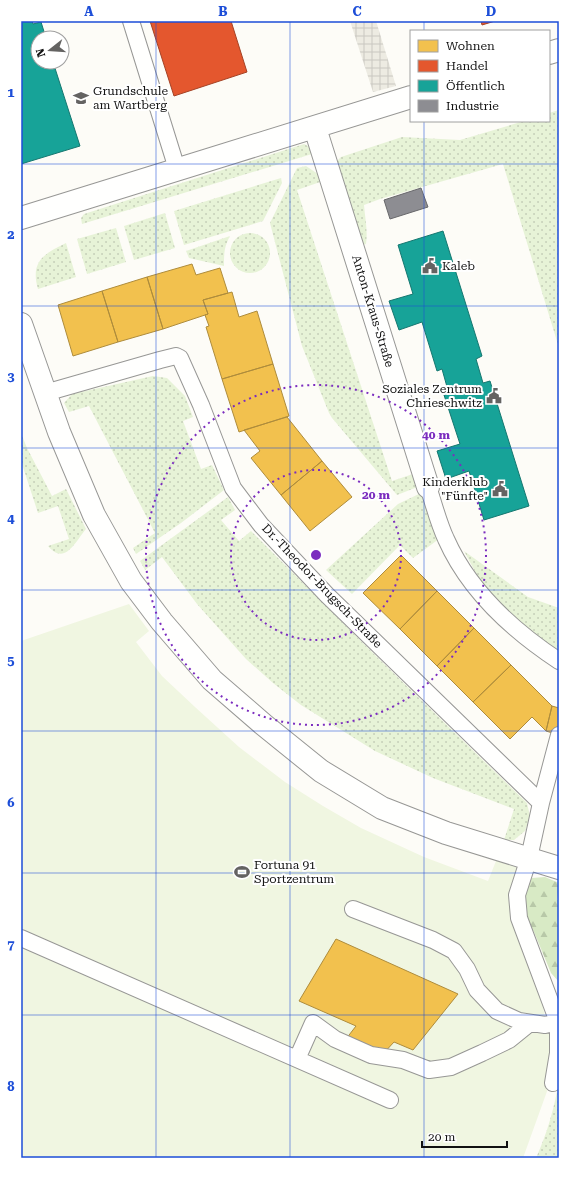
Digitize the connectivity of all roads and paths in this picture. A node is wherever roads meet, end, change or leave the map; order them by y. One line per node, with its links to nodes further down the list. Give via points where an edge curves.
1 (131, 21): 4 (lane)
2 (410, 97): 3 (street)
3 (315, 128): 4 (street); 8 (street, Anton-Kraus-Straße)
4 (177, 169): 5 (street)
5 (21, 218)
6 (21, 324): 7 (street)
7 (45, 393): 11 (lane, Dr.-Theodor-Brugsch-Straße, via 160,360 176,356 180,358 233,488 261,525 327,595); 12 (street, via 94,514 131,581 212,680 321,771 382,808 446,833)
8 (428, 486): 9 (lane, Anton-Kraus-Straße, via 446,538 463,572 497,613 533,644)
9 (559, 661)
10 (559, 735): 11 (lane)
11 (541, 802): 12 (lane)
12 (529, 858): 13 (street); 17 (lane, via 517,895 519,918)
13 (559, 868)
14 (353, 909): 16 (lane, via 454,951 467,969 477,990 497,1011 519,1021)
15 (21, 938): 18 (lane)
16 (530, 1022): 17 (lane, via 545,1025); 18 (lane, via 509,1040 482,1053 451,1066 429,1070 403,1060 370,1055 335,1039 313,1023)
17 (558, 1022): 19 (lane, via 558,1053)
18 (297, 1059): 20 (lane)
19 (553, 1083)
20 (390, 1100)

